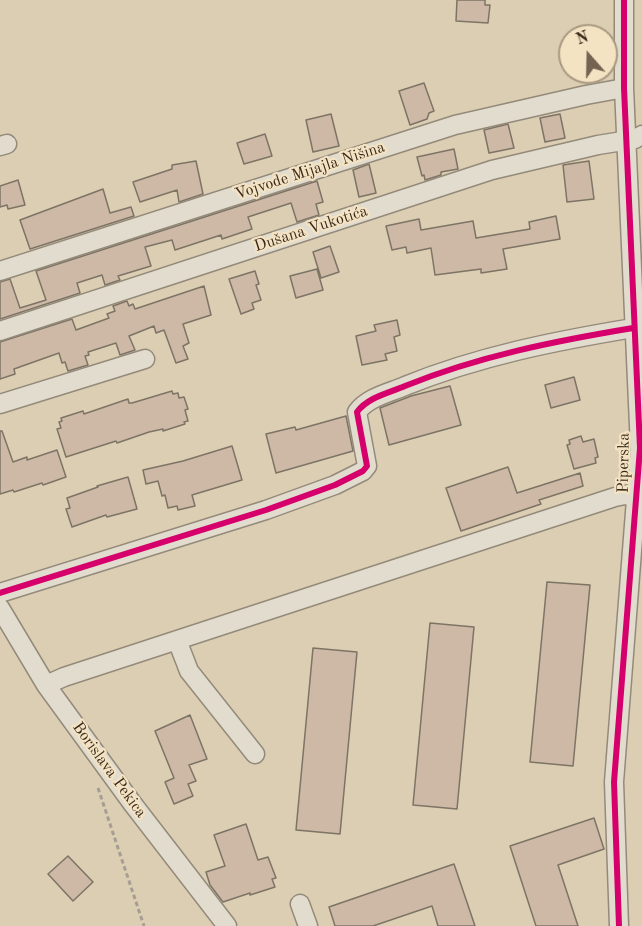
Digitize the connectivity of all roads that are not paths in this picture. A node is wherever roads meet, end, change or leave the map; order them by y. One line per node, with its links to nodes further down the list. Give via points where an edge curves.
1 (624, 0): 2 (street, Piperska)
2 (624, 88): 3 (street, Piperska); 4 (street, Vojvode Mijajla Nišina, via 455,125)
3 (634, 138): 5 (street, Piperska); 6 (street, Dušana Vukotića, via 492,170)
4 (0, 271)
5 (633, 328): 9 (street, Piperska); 10 (street, via 496,355 445,370 370,400 357,412 367,466 356,475 266,510)
6 (0, 331)
7 (145, 359): 8 (street)
8 (0, 404)
9 (639, 483): 12 (street, via 625,495); 18 (street, Piperska, via 614,782)
10 (0, 593)
11 (0, 608): 13 (street, Borislava Pekica)
12 (177, 640): 13 (street); 14 (street, via 189,671)
13 (46, 685): 16 (street, Borislava Pekica)
14 (255, 754)
15 (300, 904): 17 (street)
16 (227, 926)
17 (308, 926)
18 (619, 926)

